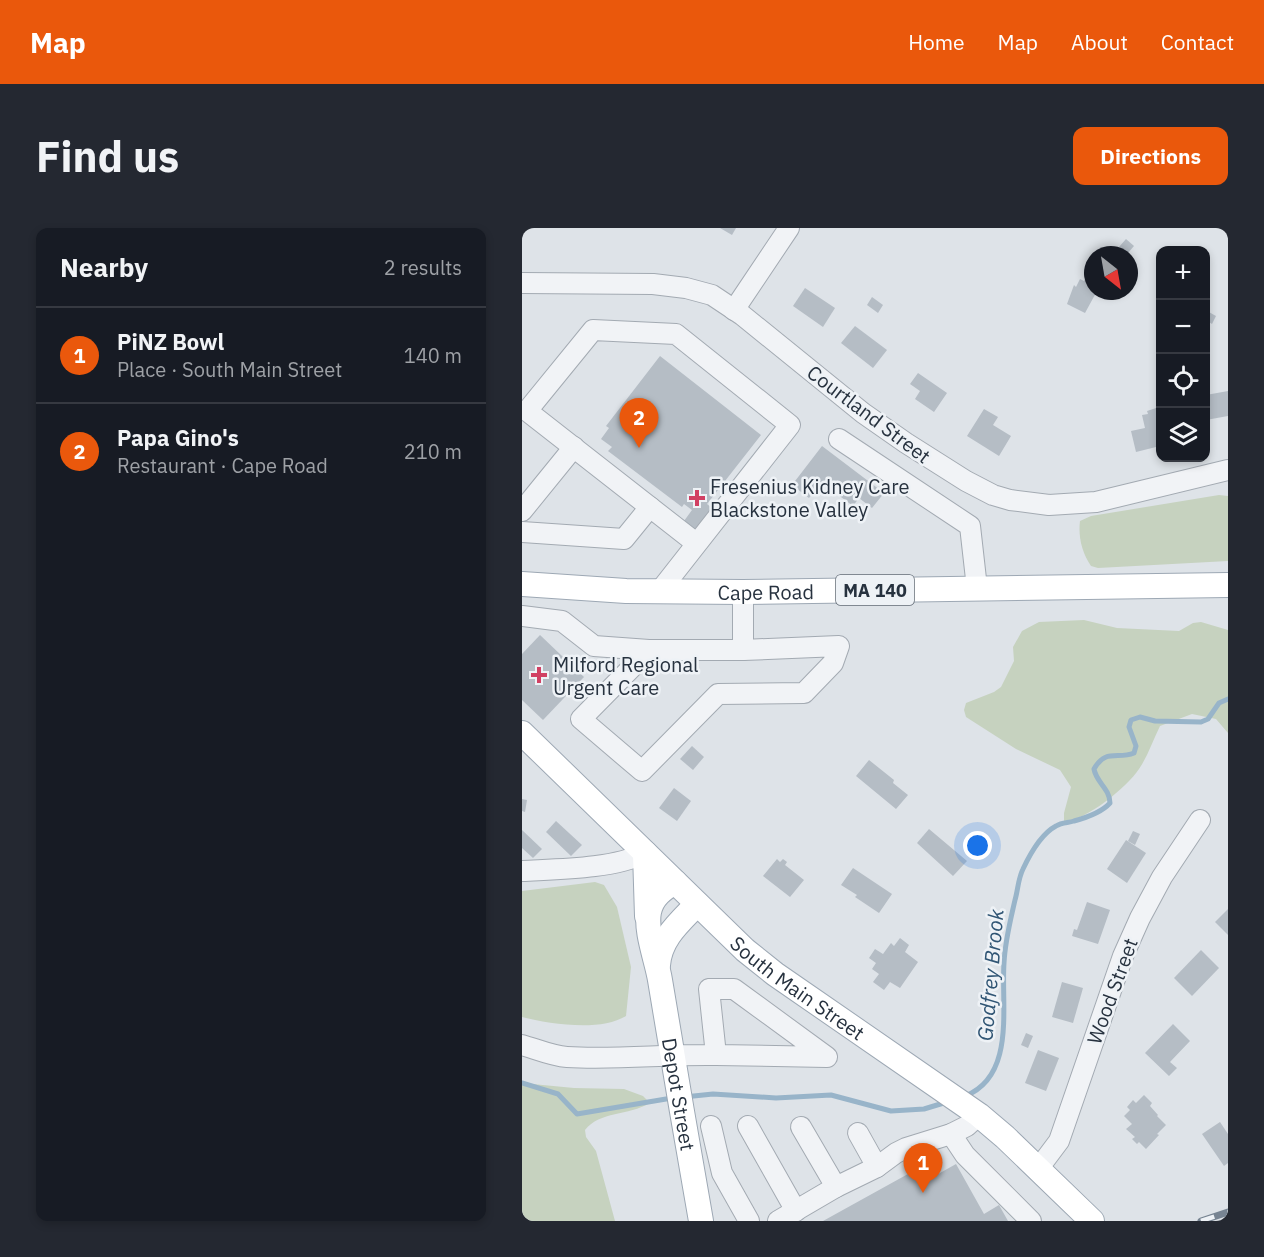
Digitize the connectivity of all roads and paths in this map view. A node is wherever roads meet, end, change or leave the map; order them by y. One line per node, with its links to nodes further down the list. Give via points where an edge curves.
1 (789, 228): 3 (street)
2 (522, 283): 3 (street, Courtland Street, via 676,286 704,292)
3 (734, 309): 7 (street, Courtland Street, via 882,427 950,472 1002,498 1037,505 1096,502)
4 (526, 416): 6 (street); 11 (street, via 593,330 676,334 790,425)
5 (839, 439): 14 (street, via 970,526)
6 (574, 447): 8 (street); 9 (street)
7 (1228, 470)
8 (650, 507): 10 (street, via 624,539); 11 (street)
9 (522, 511)
10 (522, 532)
11 (696, 543): 15 (street)
12 (522, 584): 15 (main road, Cape Road / MA 140)
13 (1228, 585): 14 (main road, Cape Road / MA 140)
14 (977, 588): 16 (main road, Cape Road / MA 140)
15 (659, 592): 16 (main road, Cape Road / MA 140)
16 (742, 592): 18 (street)
17 (522, 616): 19 (street, via 562,621 594,646)
18 (743, 650): 19 (street); 19 (street, via 839,646 833,663 804,693 718,694 642,771 581,719)
19 (649, 651)
20 (522, 734): 22 (main road, South Main Street)
21 (1200, 820): 38 (street, Wood Street, via 1137,924 1059,1141)
22 (645, 853): 23 (street, via 610,864); 24 (main road, South Main Street); 26 (main road, Depot Street)
23 (522, 872)
24 (675, 882): 25 (main road, South Main Street); 26 (main road, via 654,900)
25 (697, 904): 27 (main road, Depot Street, via 666,939); 31 (main road, South Main Street, via 767,968)
26 (648, 921): 27 (main road, Depot Street)
27 (658, 967): 29 (main road, Depot Street)
28 (522, 1045): 29 (street, via 564,1057)
29 (672, 1054): 30 (street); 41 (main road, Depot Street)
30 (716, 1055): 30 (street, via 709,989 734,989 827,1057)
31 (975, 1112): 36 (street, via 967,1126); 38 (main road, South Main Street)
32 (711, 1126): 42 (street, via 722,1173)
33 (748, 1126): 40 (street)
34 (801, 1126): 39 (street)
35 (858, 1133): 37 (street)
36 (951, 1134): 37 (street, via 906,1148); 44 (street, via 965,1155)
37 (877, 1167): 39 (street)
38 (1038, 1169): 45 (main road, South Main Street)
39 (836, 1187): 40 (street)
40 (796, 1211): 43 (street)
41 (701, 1221)
42 (749, 1221)
43 (778, 1221)
44 (1031, 1221)
45 (1092, 1221)

